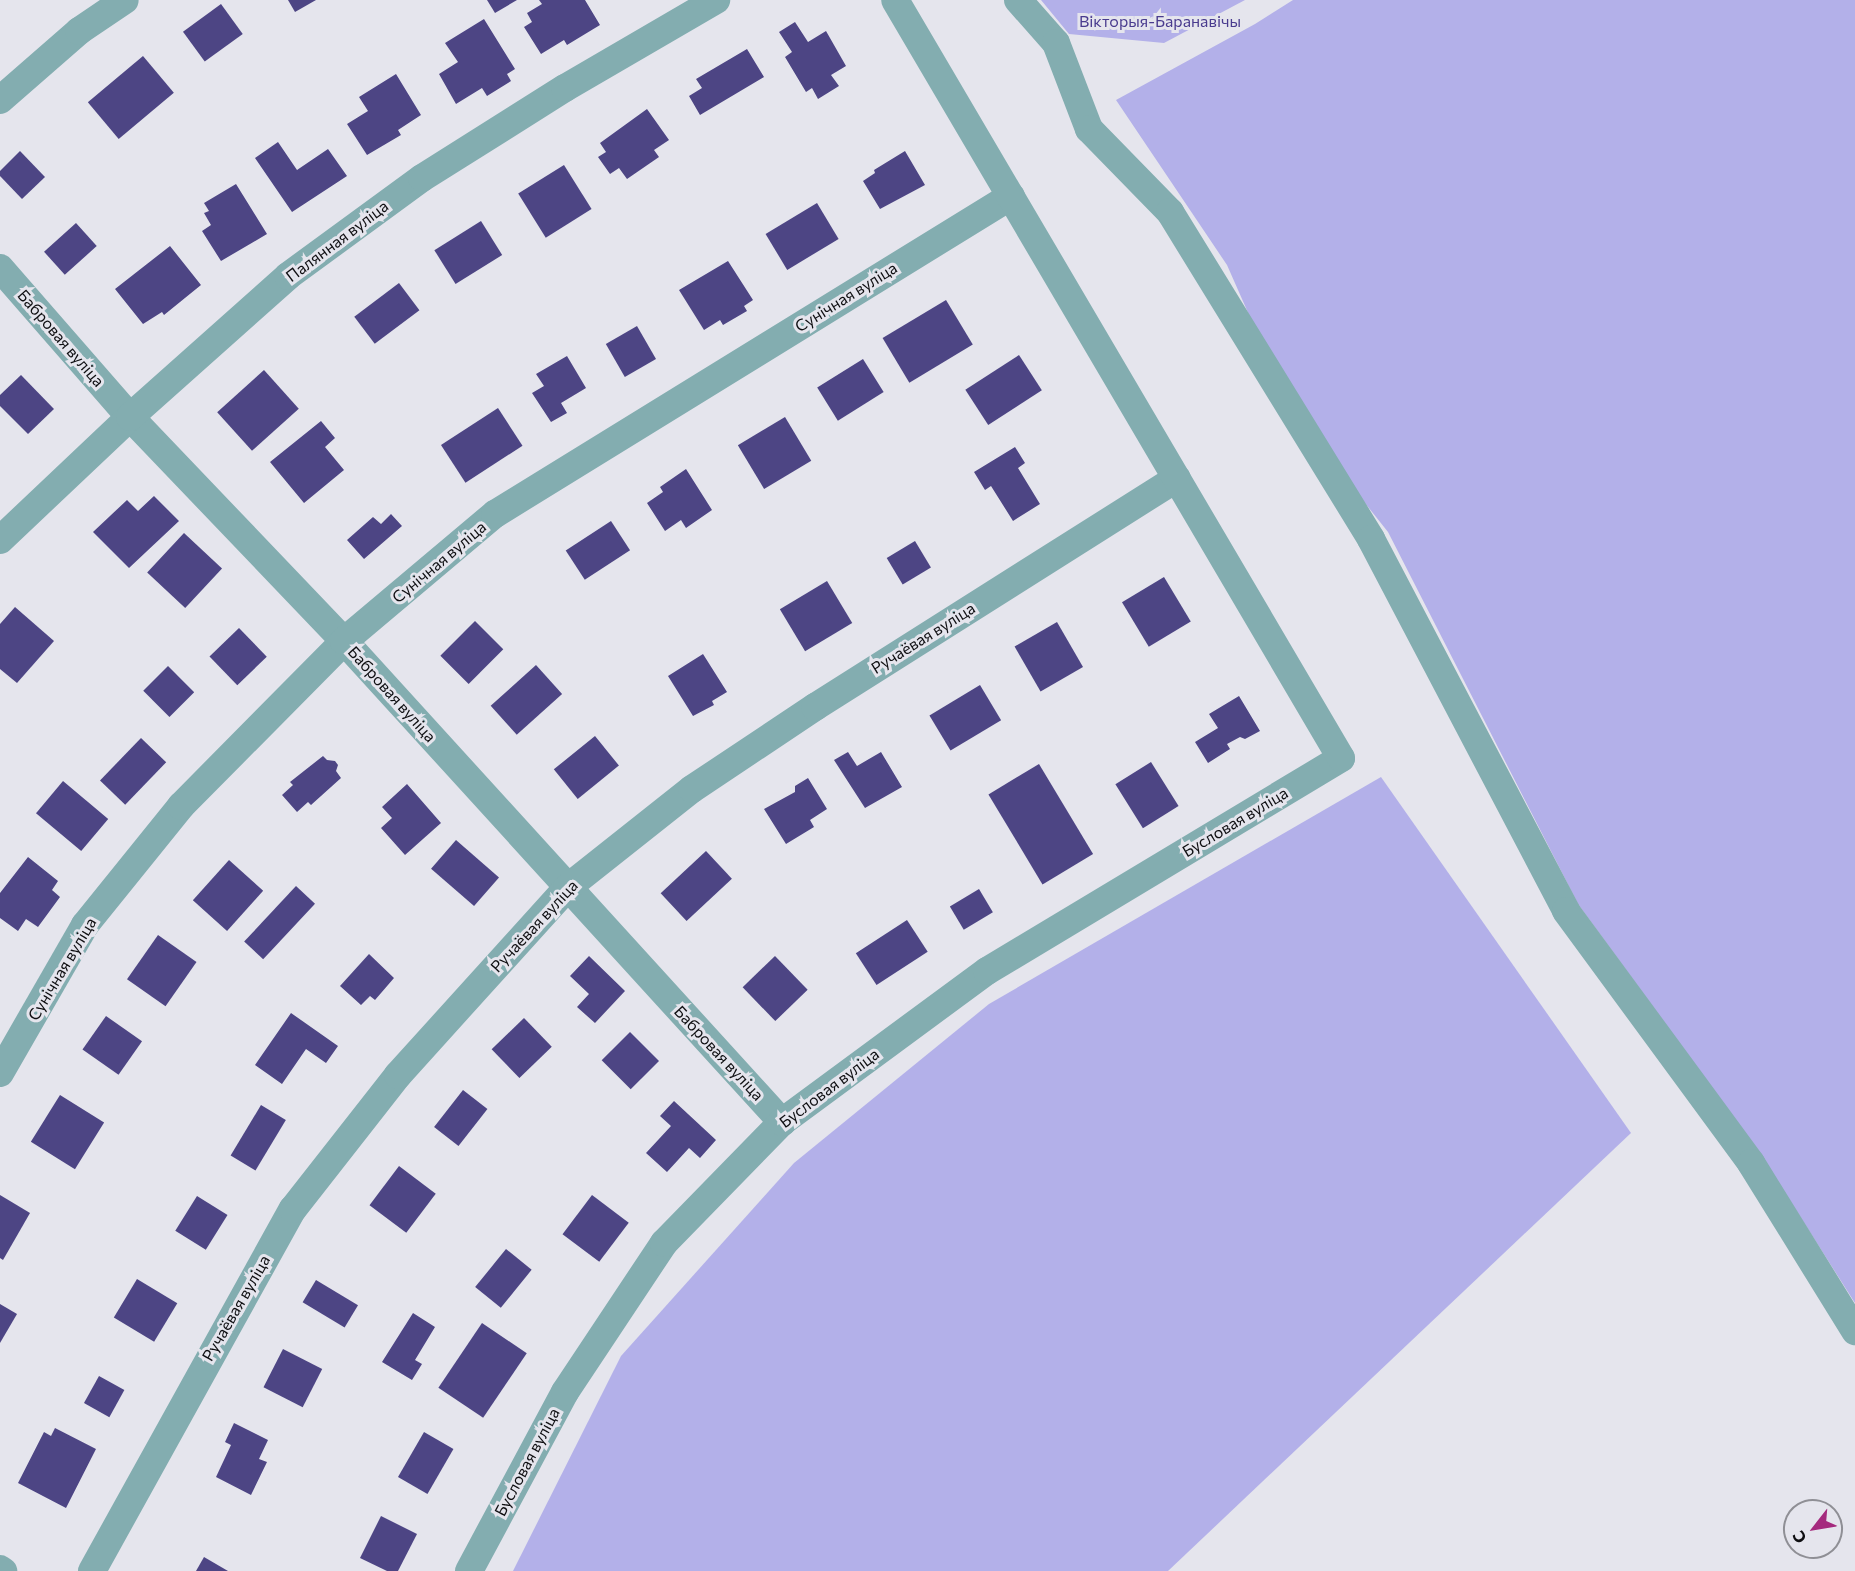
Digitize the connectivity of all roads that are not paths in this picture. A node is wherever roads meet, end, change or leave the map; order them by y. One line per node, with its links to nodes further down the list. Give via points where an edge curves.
1 (125, 0): 5 (street, via 79,31)
2 (716, 0): 8 (street, Палянная вуліца, via 422,178 288,276)
3 (895, 0): 6 (street)
4 (1018, 0): 15 (street, via 1056,43 1089,129 1170,212 1371,539 1566,912 1751,1163)
5 (0, 100)
6 (1011, 196): 9 (street); 11 (street, Сунічная вуліца, via 495,514)
7 (0, 268): 8 (street, Бабровая вуліца)
8 (130, 417): 10 (street, Палянная вуліца); 11 (street, Бабровая вуліца)
9 (1177, 478): 12 (street, Ручаёвая вуліца, via 796,719 692,789); 14 (street, Бусловая вуліца, via 1341,758 987,971)
10 (0, 540)
11 (344, 641): 12 (street, Бабровая вуліца); 13 (street, Сунічная вуліца, via 181,806 85,925)
12 (567, 888): 14 (street, Бабровая вуліца); 16 (street, Ручаёвая вуліца, via 398,1075 292,1209)
13 (0, 1073)
14 (782, 1122): 17 (street, Бусловая вуліца, via 664,1243 565,1392)
15 (1855, 1331)
16 (92, 1571)
17 (469, 1571)

